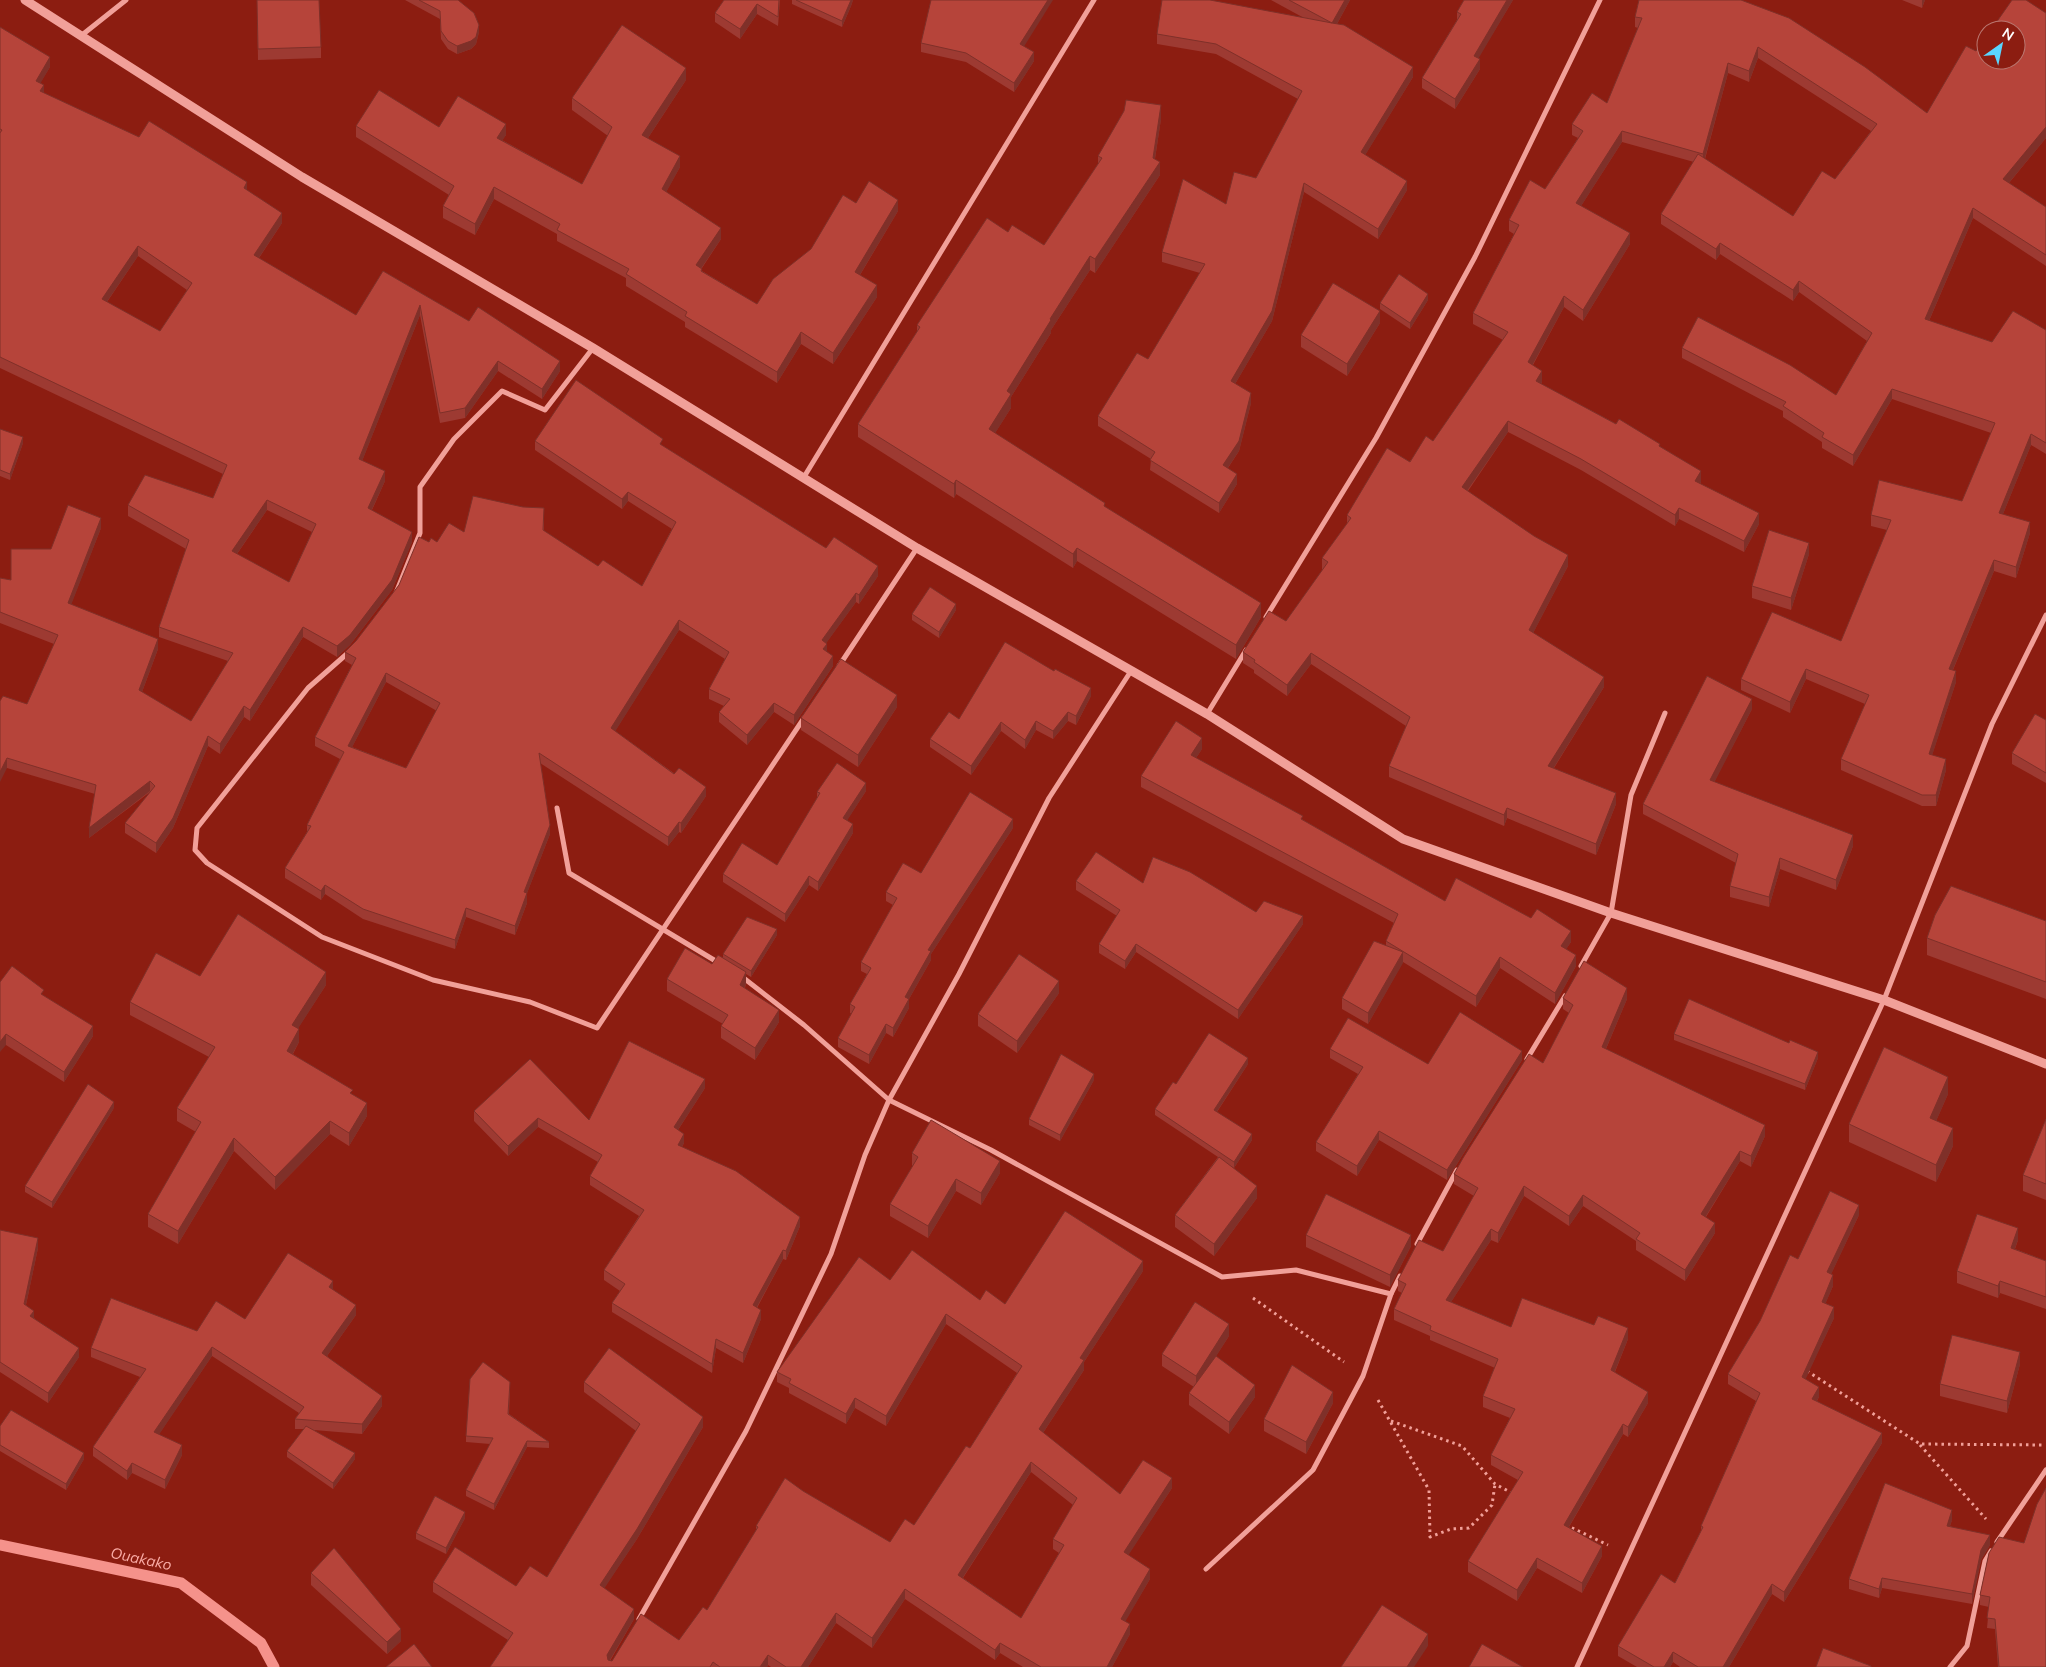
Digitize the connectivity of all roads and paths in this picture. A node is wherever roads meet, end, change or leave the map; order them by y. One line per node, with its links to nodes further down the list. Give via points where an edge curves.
1 (25, 0): 5 (street)
2 (126, 0): 5 (street)
3 (1094, 0): 7 (street)
4 (1600, 0): 11 (street, via 1475,257 1376,438)
5 (82, 35): 6 (street, via 302,177)
6 (593, 348): 7 (street); 9 (street, via 545,410 502,391 454,440 420,487 420,533)
7 (804, 477): 8 (street)
8 (917, 548): 14 (street); 15 (street)
9 (391, 599)
10 (2046, 615): 26 (street, via 1992,724)
11 (1263, 622)
12 (353, 648): 21 (street, via 308,688 197,828 195,850 207,863 322,937 433,980 530,1002 597,1028)
13 (1248, 648): 18 (street)
14 (1131, 671): 18 (street); 29 (street, via 1049,798 959,974)
15 (834, 673)
16 (1665, 713): 20 (street, via 1631,796)
17 (807, 714): 21 (street)
18 (1207, 714): 20 (street, via 1403,839)
19 (556, 808): 21 (street, via 569,873)
20 (1611, 913): 24 (street); 26 (street)
21 (663, 930): 22 (street)
22 (726, 967)
23 (734, 972): 29 (street, via 804,1025)
24 (1578, 973)
25 (1568, 990): 28 (street)
26 (1884, 1000): 27 (street); 44 (street)
27 (2046, 1064)
28 (1523, 1066)
29 (889, 1100): 33 (street, via 991,1150 1222,1277 1296,1270); 46 (street, via 865,1156 831,1254 746,1431)
30 (1459, 1166): 31 (street)
31 (1414, 1251)
32 (1404, 1268): 33 (street)
33 (1391, 1294): 45 (street, via 1363,1376 1312,1470)
34 (1804, 1370): 36 (path)
35 (1390, 1420): 39 (path, via 1462,1446)
36 (1920, 1444): 37 (path); 43 (path)
37 (2046, 1445)
38 (2046, 1470): 43 (street)
39 (1495, 1484): 40 (path); 42 (path, via 1492,1505 1470,1528)
40 (1522, 1498)
41 (1565, 1524): 44 (path)
42 (1451, 1529)
43 (2001, 1536): 48 (street, via 1985,1561 1967,1646)
44 (1628, 1554): 47 (street)
45 (1206, 1569)
46 (636, 1625)
47 (1578, 1667)
48 (1950, 1667)

